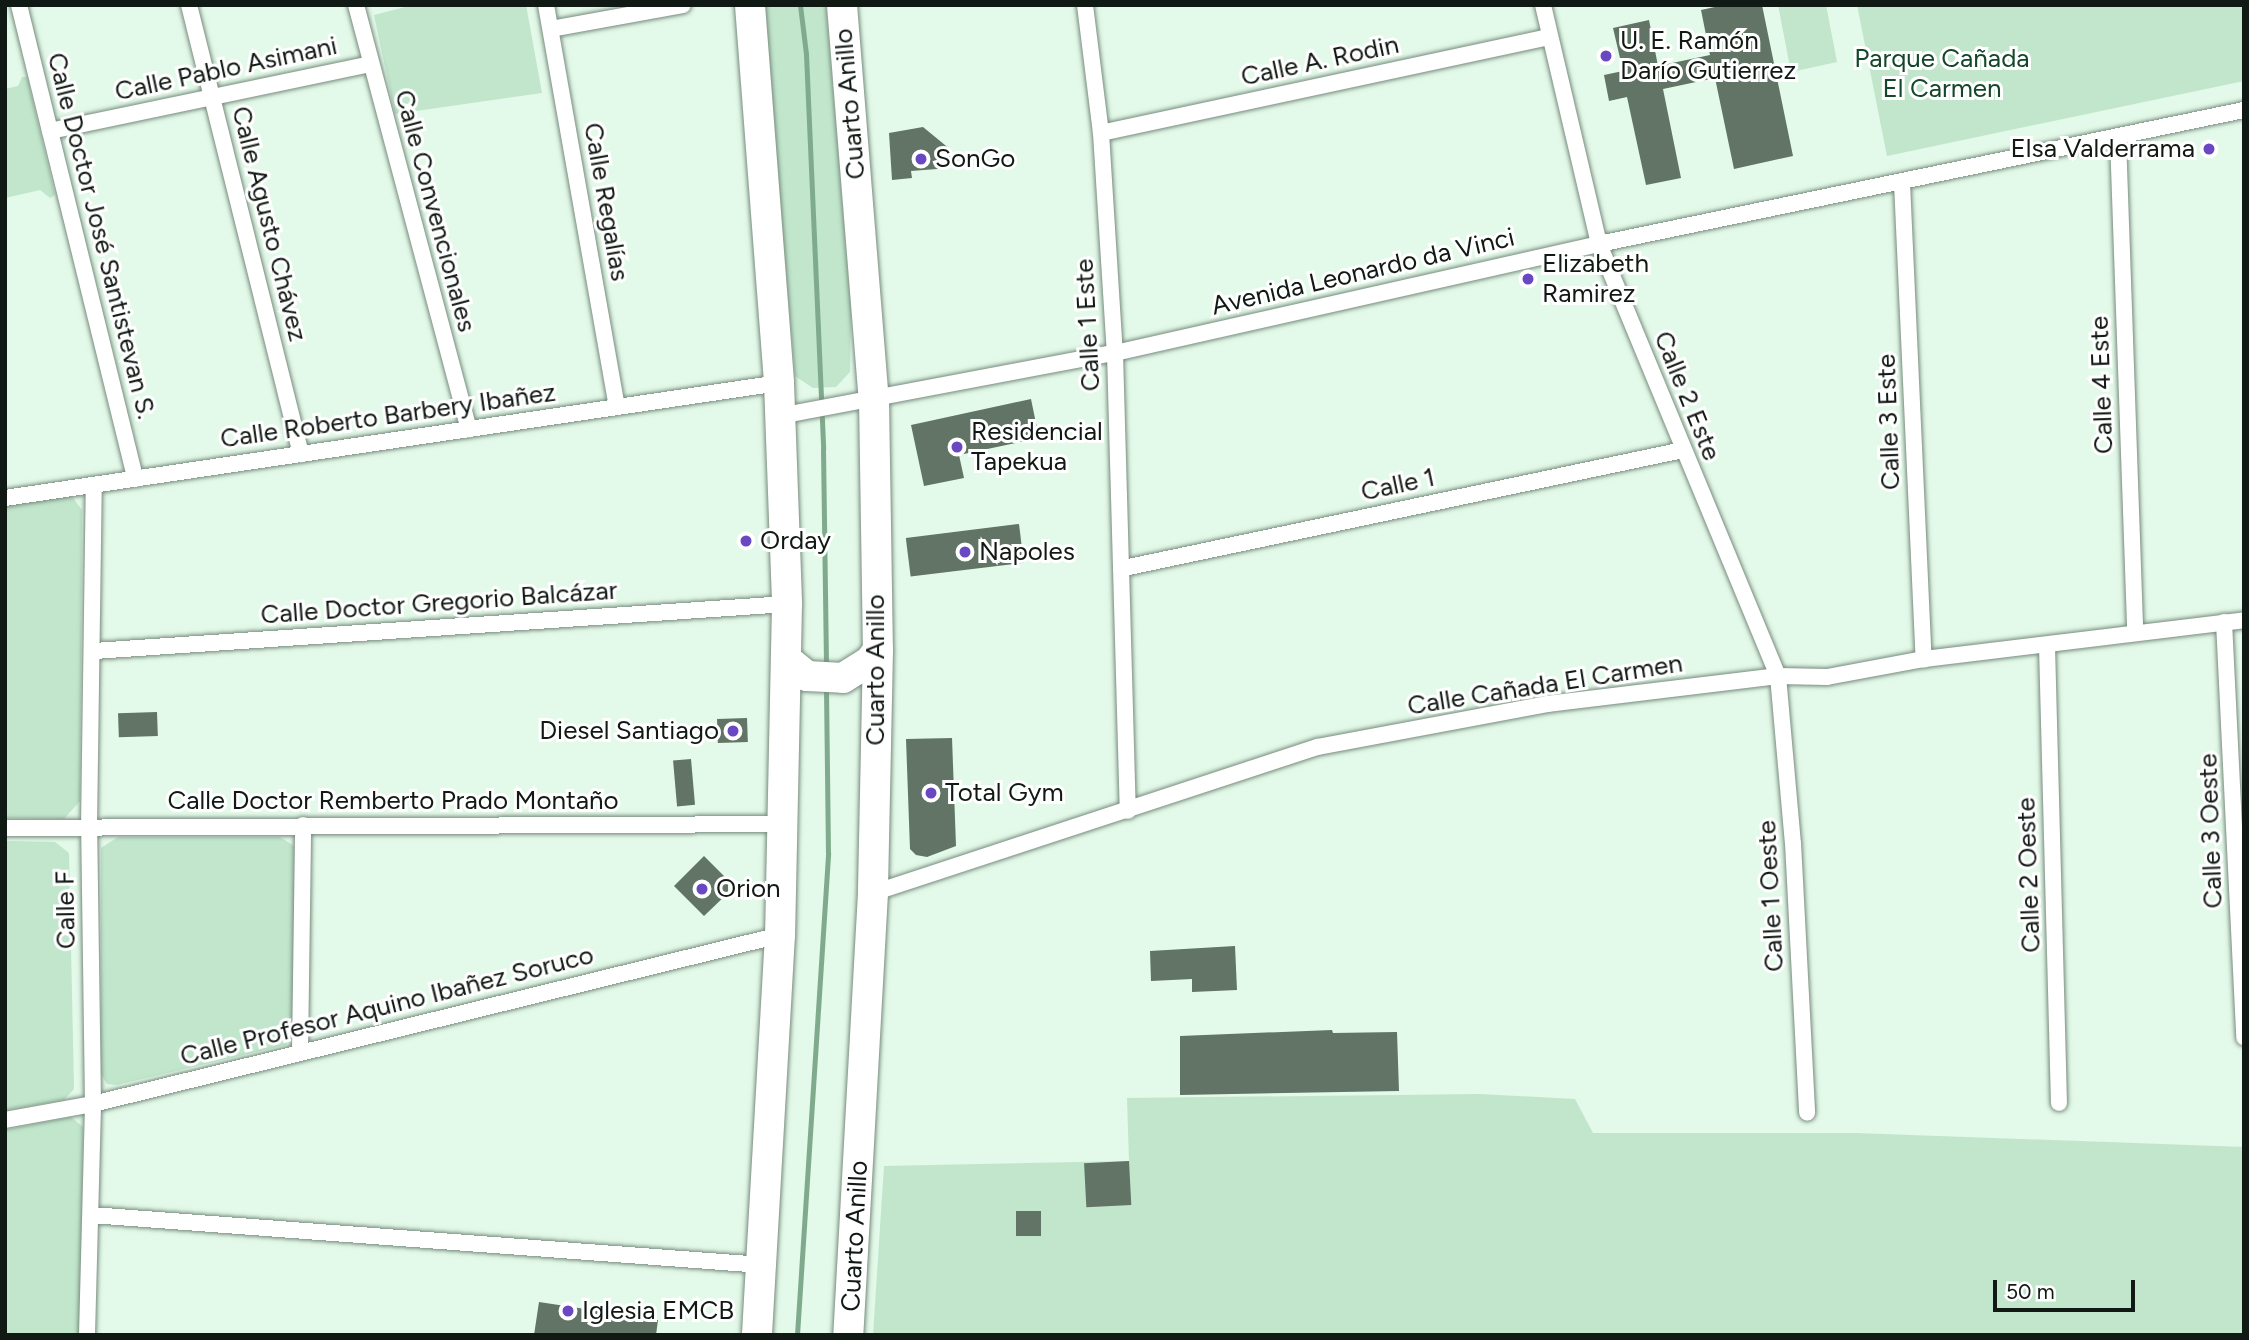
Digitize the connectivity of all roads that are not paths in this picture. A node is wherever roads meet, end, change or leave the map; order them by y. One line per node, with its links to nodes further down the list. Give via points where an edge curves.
1 (19, 5): 15 (street, Calle Doctor José Santistevan S.)
2 (190, 5): 13 (street, Calle Agusto Chávez)
3 (356, 5): 12 (street, Calle Convencionales)
4 (546, 5): 10 (street, Calle Regalías)
5 (683, 5): 10 (street)
6 (750, 5): 21 (highway)
7 (842, 5): 22 (highway, Cuarto Anillo)
8 (1086, 5): 16 (street, Calle 1 Este)
9 (1543, 5): 11 (street, Calle 2 Este)
10 (551, 29): 23 (street, Calle Regalías)
11 (1550, 37): 16 (street, Calle A. Rodin); 19 (street, Calle 2 Este)
12 (370, 64): 13 (street, Calle Pablo Asimani); 25 (street, Calle Convencionales)
13 (212, 97): 15 (street, Calle Pablo Asimani); 27 (street, Calle Agusto Chávez)
14 (2244, 110): 17 (street, Avenida Leonardo da Vinci)
15 (50, 131): 28 (street, Calle Doctor José Santistevan S.)
16 (1101, 133): 20 (street, Calle 1 Este)
17 (2118, 138): 18 (street, Avenida Leonardo da Vinci); 35 (street, Calle 4 Este)
18 (1902, 183): 19 (street, Avenida Leonardo da Vinci); 40 (street, Calle 3 Este)
19 (1599, 244): 20 (street, Avenida Leonardo da Vinci); 26 (street, Calle 2 Este)
20 (1115, 353): 22 (street, Avenida Leonardo da Vinci); 31 (street, Calle 1 Este)
21 (779, 383): 23 (street, Calle Roberto Barbery Ibañez); 24 (highway)
22 (874, 399): 24 (street, Avenida Leonardo da Vinci); 37 (highway, Cuarto Anillo)
23 (617, 407): 25 (street, Calle Roberto Barbery Ibañez)
24 (794, 414): 32 (highway)
25 (469, 429): 27 (street, Calle Roberto Barbery Ibañez)
26 (1683, 450): 31 (street, Calle 1); 41 (street, Calle 2 Este)
27 (301, 454): 28 (street, Calle Roberto Barbery Ibañez)
28 (135, 479): 29 (street, Calle Roberto Barbery Ibañez)
29 (94, 485): 30 (street, Calle Roberto Barbery Ibañez); 38 (street, Calle F)
30 (5, 498)
31 (1124, 568): 45 (street, Calle 1 Este)
32 (787, 604): 38 (street, Calle Doctor Gregorio Balcázar); 39 (highway)
33 (2244, 620): 34 (street, Calle Cañada El Carmen)
34 (2224, 622): 35 (street, Calle Cañada El Carmen); 52 (street, Calle 3 Oeste)
35 (2135, 631): 36 (street, Calle Cañada El Carmen)
36 (2047, 646): 40 (street, Calle Cañada El Carmen); 54 (street, Calle 2 Oeste)
37 (878, 649): 42 (highway, via 863,667); 43 (highway, Cuarto Anillo)
38 (94, 651): 49 (street, Calle F)
39 (786, 659): 42 (highway, via 807,676); 44 (highway)
40 (1924, 659): 41 (street, Calle Cañada El Carmen, via 1827,677)
41 (1778, 676): 45 (street, Calle Cañada El Carmen, via 1548,704 1318,747); 56 (street, Calle 1 Oeste, via 1793,844)
42 (832, 684): 43 (highway, via 856,687); 44 (highway, via 799,698)
43 (877, 700): 50 (highway, Cuarto Anillo)
44 (784, 713): 46 (highway)
45 (1128, 811): 50 (street, Calle Cañada El Carmen)
46 (782, 824): 47 (street, Calle Doctor Remberto Prado Montaño); 51 (highway)
47 (303, 825): 49 (street, Calle Doctor Remberto Prado Montaño); 53 (street)
48 (5, 828): 49 (street, Calle Doctor Remberto Prado Montaño)
49 (89, 828): 55 (street, Calle F)
50 (873, 893): 62 (highway, Cuarto Anillo)
51 (780, 935): 53 (street, Calle Profesor Aquino Ibañez Soruco); 59 (highway)
52 (2244, 1038)
53 (300, 1052): 55 (street, Calle Profesor Aquino Ibañez Soruco)
54 (2059, 1103)
55 (93, 1104): 57 (street, Calle Profesor Aquino Ibañez Soruco); 58 (street, Calle F)
56 (1807, 1113)
57 (5, 1120)
58 (91, 1215): 59 (street); 60 (street, Calle F)
59 (762, 1265): 61 (highway)
60 (87, 1335)
61 (757, 1335)
62 (848, 1335)

